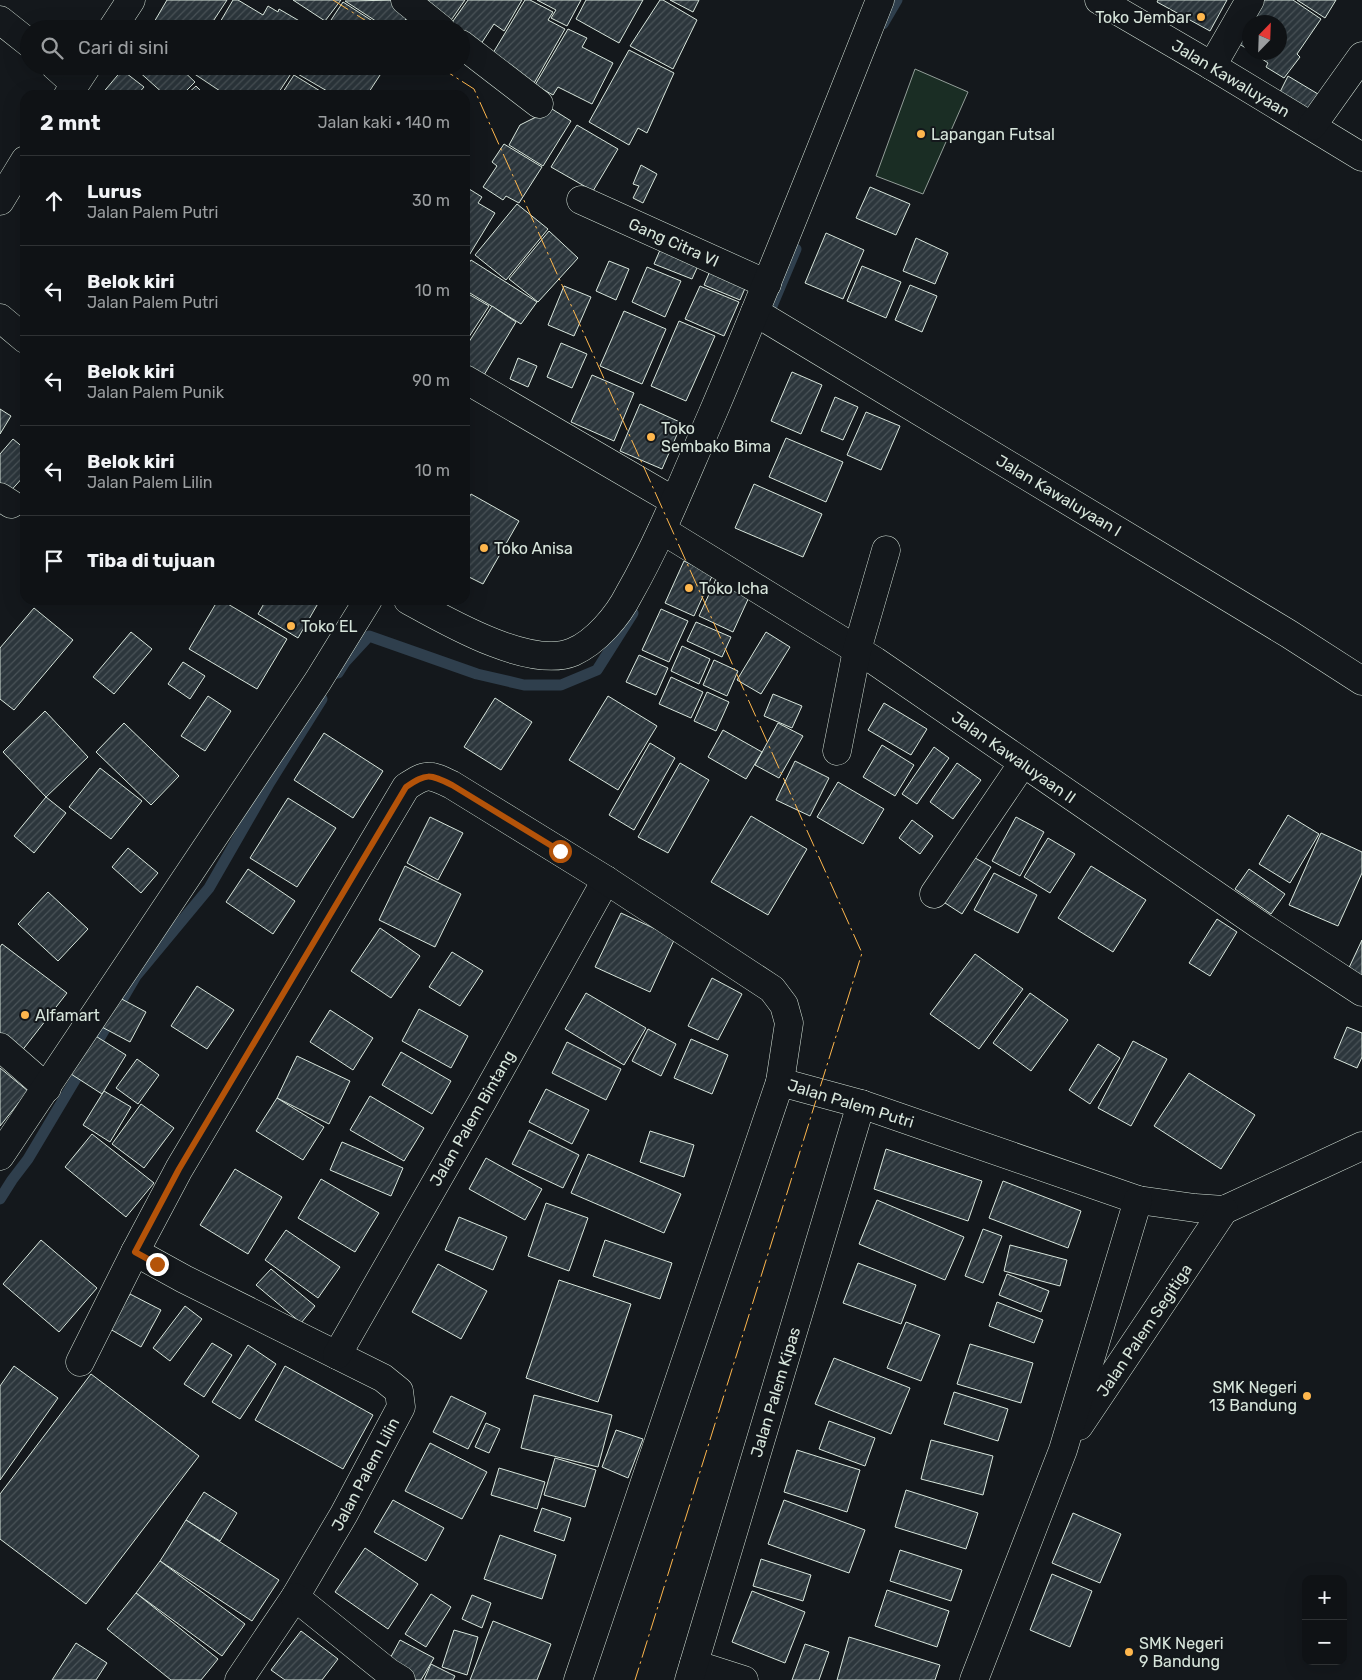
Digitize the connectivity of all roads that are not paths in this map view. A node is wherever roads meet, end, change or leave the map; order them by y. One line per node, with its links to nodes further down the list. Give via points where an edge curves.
1 (132, 0): 7 (street)
2 (405, 0): 8 (street)
3 (880, 0): 19 (street)
4 (1099, 0): 12 (street, Jalan Kawaluyaan)
5 (1250, 0): 12 (street)
6 (0, 20): 9 (street)
7 (118, 20)
8 (431, 20)
9 (20, 36)
10 (470, 51): 13 (street)
11 (1362, 56): 14 (street)
12 (1212, 66): 14 (street, Jalan Kawaluyaan)
13 (539, 104)
14 (1312, 126): 15 (street, Jalan Kawaluyaan)
15 (1362, 157)
16 (20, 168): 18 (street)
17 (581, 200): 19 (street, Gang Citra VI)
18 (0, 201)
19 (767, 284): 20 (street)
20 (762, 316): 24 (street); 30 (street, Jalan Kawaluyaan I)
21 (0, 318): 22 (street)
22 (20, 335)
23 (470, 382): 24 (street)
24 (674, 501): 25 (street)
25 (662, 530): 28 (street, via 628,596 600,635 573,652 539,656 495,643); 29 (street, Jalan Kawaluyaan II)
26 (886, 550): 29 (street)
27 (360, 605): 38 (street, via 312,689)
28 (417, 605)
29 (857, 650): 31 (street); 32 (street, Jalan Kawaluyaan II)
30 (1362, 681)
31 (837, 750)
32 (1023, 763): 34 (street); 35 (street, Jalan Kawaluyaan II)
33 (606, 880): 37 (street, Jalan Palem Putri, via 772,989 784,1004 789,1023); 44 (street, Jalan Palem Putri, via 434,776 422,776 406,787 179,1169); 45 (street, Jalan Palem Bintang)
34 (934, 894)
35 (1362, 992)
36 (0, 1046): 38 (street)
37 (780, 1082): 39 (street, Jalan Palem Putri); 52 (street)
38 (47, 1088): 41 (street)
39 (861, 1104): 42 (street, Jalan Palem Putri); 49 (street, Jalan Palem Kipas)
40 (1362, 1146): 43 (street, Jalan Palem Putri)
41 (0, 1156)
42 (1138, 1200): 43 (street, Jalan Palem Putri); 47 (street, Jalan Palem Segitiga)
43 (1224, 1210): 47 (street, Jalan Palem Segitiga)
44 (135, 1252): 45 (street, Jalan Palem Lilin); 46 (street)
45 (337, 1356): 48 (street, Jalan Palem Lilin, via 393,1386 399,1391 401,1408)
46 (80, 1362)
47 (1063, 1450): 54 (street, Jalan Palem Segitiga)
48 (295, 1597): 50 (street, Jalan Palem Lilin); 51 (street)
49 (691, 1672): 53 (street)
50 (240, 1680)
51 (401, 1680)
52 (578, 1680)
53 (744, 1680)
54 (974, 1680)

